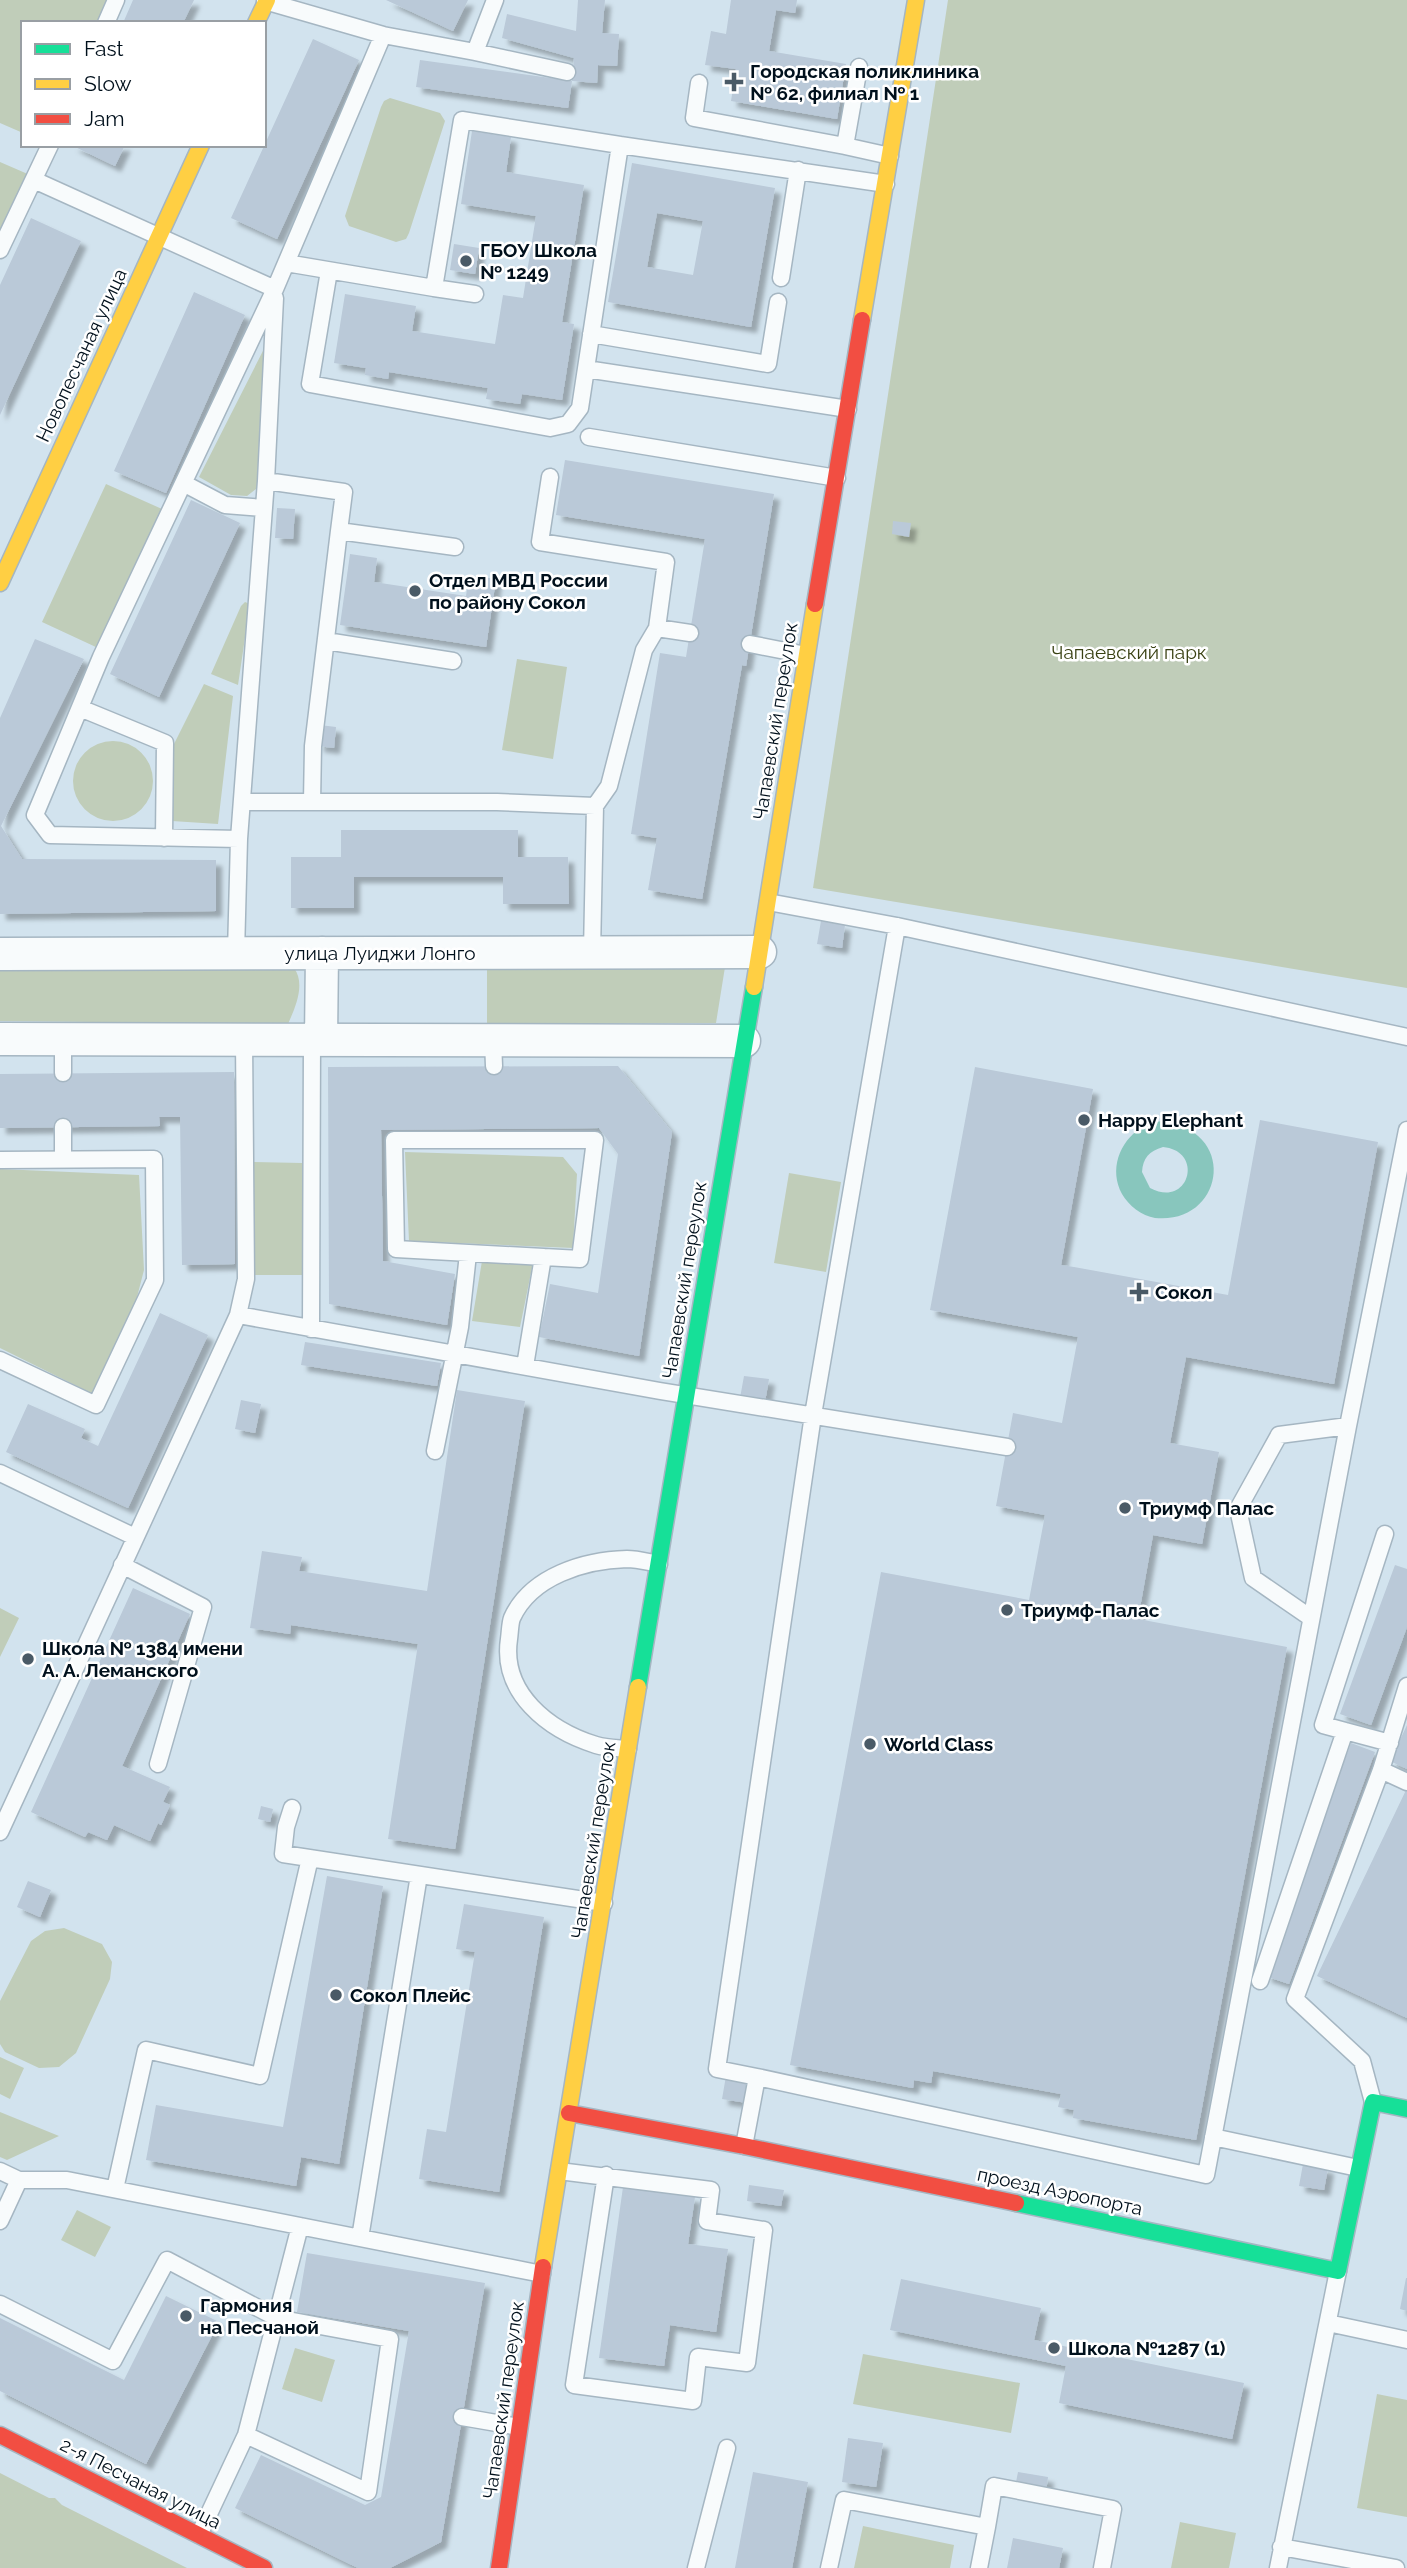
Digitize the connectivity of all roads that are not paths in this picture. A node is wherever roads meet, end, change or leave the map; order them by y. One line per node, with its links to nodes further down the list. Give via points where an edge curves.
1 (116, 0): 5 (lane)
2 (265, 0): 6 (street); 7 (lane)
3 (495, 0): 8 (lane)
4 (916, 0): 16 (street, Чапаевский переулок)
5 (107, 21)
6 (257, 21)
7 (383, 35): 8 (lane); 22 (lane)
8 (475, 52): 10 (lane)
9 (859, 67): 13 (lane)
10 (567, 72)
11 (699, 83): 13 (lane, via 694,118)
12 (620, 145): 17 (lane); 25 (lane, via 462,120); 29 (lane)
13 (845, 146): 16 (lane)
14 (49, 147): 18 (lane)
15 (200, 147): 20 (street, Новопесчаная улица)
16 (891, 156): 19 (street, Чапаевский переулок)
17 (798, 170): 19 (lane); 24 (lane)
18 (34, 180): 20 (lane); 21 (lane)
19 (886, 184): 31 (street, Чапаевский переулок)
20 (160, 236): 26 (lane); 40 (street, Новопесчаная улица)
21 (0, 250)
22 (286, 263): 23 (lane); 26 (lane)
23 (329, 271): 25 (lane); 30 (lane, via 310,384 550,428 568,424 580,408)
24 (781, 278)
25 (434, 288): 27 (lane)
26 (275, 289): 35 (lane); 36 (lane)
27 (475, 293)
28 (778, 302): 29 (lane, via 768,364)
29 (591, 334): 30 (lane)
30 (586, 369): 31 (lane)
31 (848, 409): 34 (street, Чапаевский переулок)
32 (589, 438): 34 (lane)
33 (550, 477): 41 (lane, via 540,542 666,562)
34 (837, 478): 45 (street, Чапаевский переулок)
35 (266, 481): 37 (lane); 38 (lane, via 344,492)
36 (184, 484): 37 (lane, via 225,505); 47 (lane)
37 (264, 508): 48 (lane)
38 (339, 531): 39 (lane); 43 (lane)
39 (455, 547)
40 (0, 583)
41 (657, 628): 42 (lane); 50 (lane, via 644,650 609,786)
42 (690, 633)
43 (326, 641): 46 (lane); 49 (lane, via 313,746)
44 (750, 644): 45 (lane)
45 (806, 656): 53 (street, Чапаевский переулок)
46 (453, 661)
47 (80, 709): 51 (lane, via 165,743); 51 (lane, via 36,814 50,835)
48 (242, 802): 49 (lane); 52 (lane)
49 (312, 802): 50 (lane)
50 (595, 806): 56 (lane)
51 (164, 838): 52 (lane)
52 (239, 839): 57 (lane)
53 (768, 902): 54 (lane); 55 (street, Чапаевский переулок)
54 (897, 926): 60 (lane); 79 (lane)
55 (760, 951): 56 (street, улица Луиджи Лонго); 65 (street, Чапаевский переулок)
56 (592, 952): 58 (street, улица Луиджи Лонго)
57 (236, 953): 58 (street, улица Луиджи Лонго); 59 (street, улица Луиджи Лонго)
58 (322, 953): 64 (street)
59 (0, 954)
60 (1407, 1037)
61 (0, 1039): 62 (street)
62 (63, 1039): 63 (street); 66 (lane)
63 (244, 1040): 64 (street); 73 (lane, via 246,1279)
64 (317, 1040): 65 (street, via 493,1053); 74 (lane, via 320,1169)
65 (744, 1041): 78 (street, Чапаевский переулок)
66 (63, 1073)
67 (63, 1127): 70 (lane)
68 (1407, 1130): 80 (lane)
69 (0, 1160): 70 (lane)
70 (63, 1160): 76 (lane, via 154,1159 155,1280 96,1405)
71 (468, 1254): 72 (lane); 72 (lane, via 396,1249 389,1168 394,1140 493,1135 595,1140 580,1259); 75 (lane)
72 (543, 1257): 77 (lane)
73 (238, 1315): 74 (lane); 85 (lane)
74 (311, 1329): 75 (lane)
75 (455, 1354): 77 (lane); 82 (lane)
76 (1, 1365)
77 (525, 1366): 78 (lane)
78 (686, 1395): 79 (lane); 86 (street, Чапаевский переулок)
79 (813, 1415): 81 (lane); 102 (lane, via 717,2069)
80 (1348, 1426): 88 (lane); 88 (lane, via 1279,1435 1238,1509 1253,1578)
81 (1007, 1447)
82 (435, 1451)
83 (0, 1473): 85 (lane)
84 (1385, 1534): 90 (lane, via 1323,1725)
85 (135, 1537): 87 (lane)
86 (659, 1564): 92 (street, Чапаевский переулок); 92 (lane, via 629,1559 590,1563 559,1574 533,1590 512,1618 506,1657 520,1694 564,1732 598,1746)
87 (122, 1565): 93 (lane, via 203,1607); 97 (lane)
88 (1311, 1618): 106 (lane)
89 (1407, 1686): 91 (lane)
90 (1345, 1731): 91 (lane); 101 (lane)
91 (1390, 1743): 94 (lane)
92 (629, 1749): 100 (street, Чапаевский переулок)
93 (158, 1764)
94 (1381, 1770): 95 (lane); 103 (lane, via 1296,1999 1362,2061)
95 (1407, 1782)
96 (292, 1808): 98 (lane, via 283,1854)
97 (0, 1832)
98 (310, 1858): 99 (lane); 113 (lane, via 260,2076 146,2050)
99 (419, 1875): 100 (lane); 116 (lane)
100 (604, 1903): 105 (street, Чапаевский переулок)
101 (1260, 1981)
102 (757, 2077): 106 (lane, via 1206,2175); 107 (lane)
103 (1373, 2102): 104 (street); 108 (street)
104 (1407, 2109)
105 (569, 2113): 107 (street, проезд Аэропорта); 110 (street, Чапаевский переулок)
106 (1213, 2137): 108 (lane)
107 (744, 2146): 117 (street, проезд Аэропорта)
108 (1358, 2168): 117 (street)
109 (0, 2171): 112 (lane)
110 (559, 2171): 111 (lane); 118 (street, Чапаевский переулок)
111 (606, 2175): 111 (lane, via 574,2385 692,2401 698,2357 747,2363 764,2230 707,2221 711,2190)
112 (19, 2180): 113 (lane, via 67,2180); 114 (lane)
113 (115, 2189): 115 (lane)
114 (0, 2221)
115 (300, 2226): 116 (lane); 120 (lane)
116 (359, 2238): 118 (lane)
117 (1338, 2271): 121 (lane)
118 (542, 2274): 124 (street, Чапаевский переулок)
119 (0, 2304): 120 (lane, via 113,2361 167,2260)
120 (277, 2318): 126 (lane); 126 (lane, via 390,2339 389,2405 368,2492)
121 (1328, 2323): 122 (lane); 131 (lane)
122 (1407, 2340)
123 (462, 2417): 124 (lane)
124 (520, 2427): 130 (street, Чапаевский переулок)
125 (0, 2435): 129 (street, 2-я Песчаная улица)
126 (246, 2435): 129 (lane)
127 (727, 2448): 135 (lane)
128 (988, 2527): 136 (lane, via 844,2500); 137 (lane); 138 (lane, via 994,2486 1113,2509)
129 (198, 2536): 133 (street, 2-я Песчаная улица)
130 (505, 2536): 132 (street); 134 (street, Чапаевский переулок)
131 (1281, 2547): 139 (lane); 140 (lane)
132 (489, 2554)
133 (264, 2568)
134 (499, 2568)
135 (696, 2568)
136 (829, 2568)
137 (979, 2568)
138 (1102, 2568)
139 (1278, 2568)
140 (1396, 2568)

